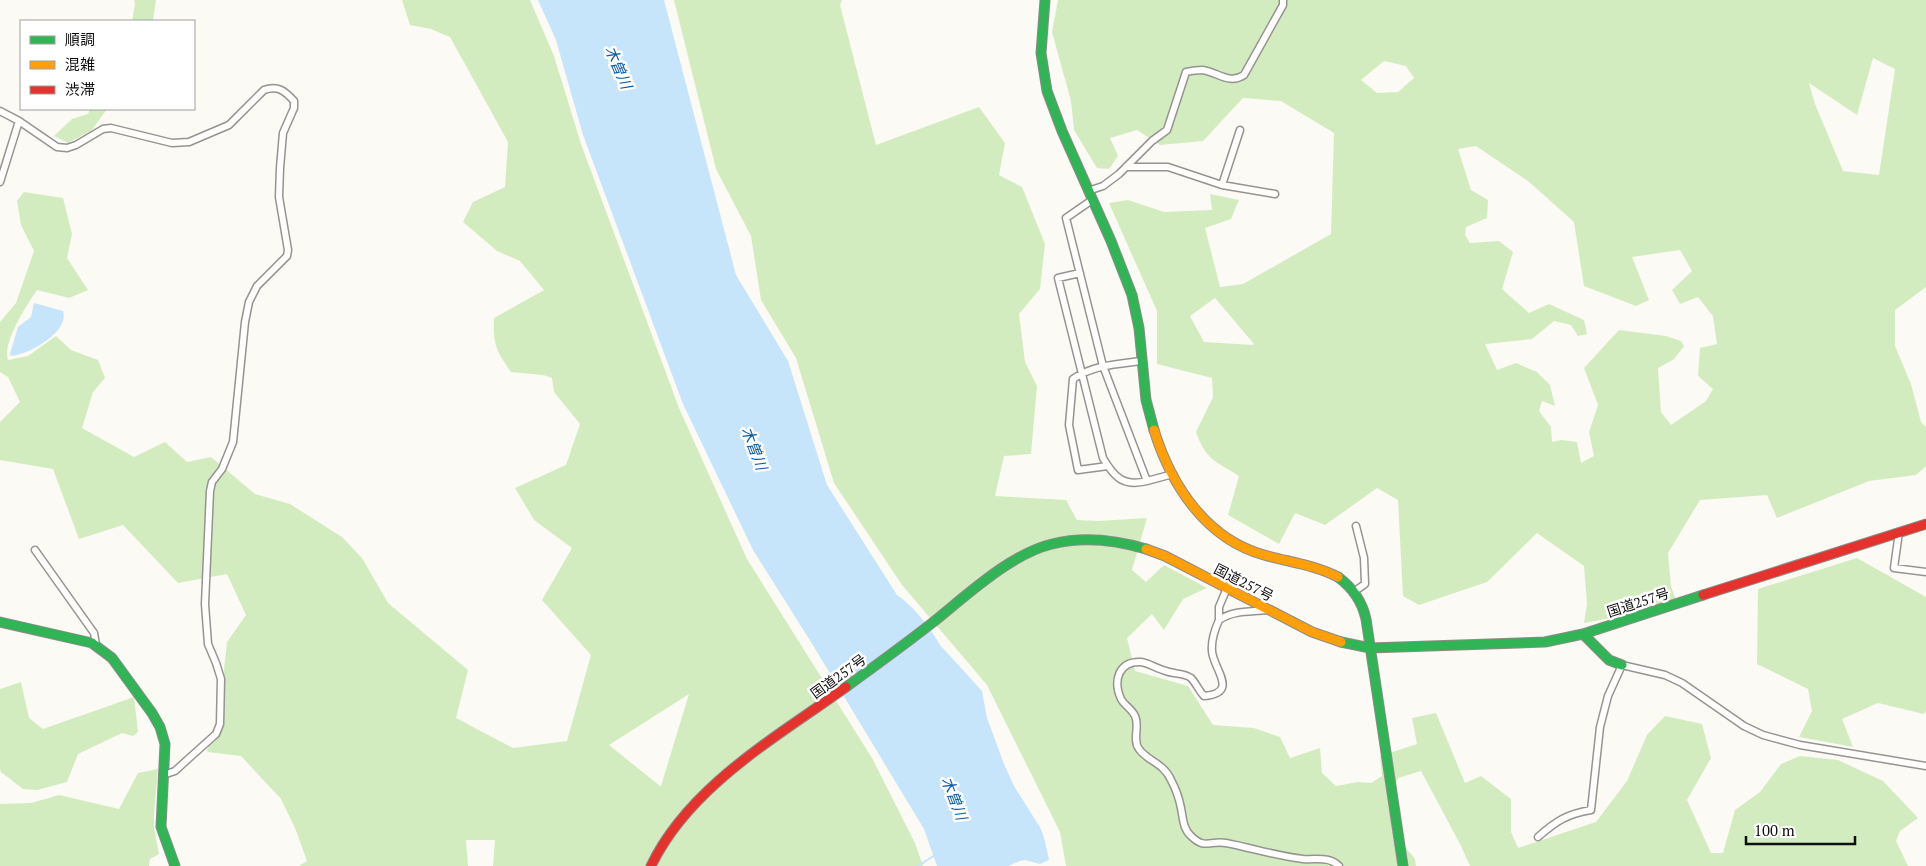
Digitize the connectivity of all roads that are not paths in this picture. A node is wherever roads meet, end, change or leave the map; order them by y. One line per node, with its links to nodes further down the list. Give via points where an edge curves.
1 (1045, 0): 10 (main road, via 1041,38 1046,87)
2 (1283, 0): 6 (street, via 1244,75 1232,80 1212,72 1186,72 1167,130)
3 (0, 111): 4 (street)
4 (19, 121): 7 (street); 33 (street, via 57,148 76,145 103,129 111,128 172,143 188,142 229,125 264,90 279,88 294,101 283,133 280,168 279,197 288,250 257,286 249,302 233,442 222,469 212,482 208,506 206,622 208,644 221,679 220,724 216,734 175,771)
5 (1240, 130): 8 (street)
6 (1126, 167): 8 (street, via 1168,167); 10 (street)
7 (0, 182)
8 (1222, 185): 9 (street)
9 (1275, 194)
10 (1090, 196): 11 (street, via 1066,218); 12 (main road, via 1132,297)
11 (1080, 273): 13 (street); 14 (street, via 1058,278)
12 (1141, 361): 13 (street); 16 (main road, via 1150,414)
13 (1103, 366): 14 (street); 17 (street)
14 (1082, 372): 15 (street, via 1103,458); 15 (street, via 1073,379 1070,425 1078,470)
15 (1108, 466): 17 (street, via 1119,479 1135,484)
16 (1173, 474): 17 (street); 24 (main road, via 1197,512 1232,541 1251,551 1328,573 1348,584)
17 (1147, 481)
18 (1926, 524): 20 (main road, 国道257号)
19 (1356, 526): 24 (street, via 1364,558 1365,584)
20 (1899, 532): 22 (street, via 1894,568); 28 (main road, 国道257号)
21 (35, 550): 29 (street, via 94,633)
22 (1926, 572)
23 (1227, 588): 25 (main road, 国道257号); 26 (street, via 1219,607); 36 (main road, 国道257号, via 1145,548 1106,540 1061,543 1020,556 714,784 662,843)
24 (1355, 592): 30 (main road, via 1365,612)
25 (1268, 609): 26 (street, via 1236,612); 30 (main road, 国道257号, via 1325,638)
26 (1219, 620): 37 (street, via 1212,652 1223,681 1218,693 1204,696 1191,678 1144,663 1135,662 1121,668 1116,681 1121,700 1135,714 1139,750 1168,773 1178,795 1187,832 1200,844 1223,842 1274,854 1334,861)
27 (0, 622): 29 (main road)
28 (1584, 634): 30 (main road, 国道257号, via 1544,642); 31 (main road, via 1609,660)
29 (96, 645): 33 (main road, via 112,658 160,727 165,744)
30 (1370, 648): 38 (main road)
31 (1622, 665): 32 (street, via 1665,675 1682,683 1744,726 1763,735 1800,746); 34 (street, via 1608,696 1600,727 1591,810 1572,814 1552,824)
32 (1926, 766)
33 (163, 775): 35 (main road, via 161,827)
34 (1538, 837)
35 (172, 864)
36 (651, 866)
37 (1339, 866)
38 (1403, 866)

